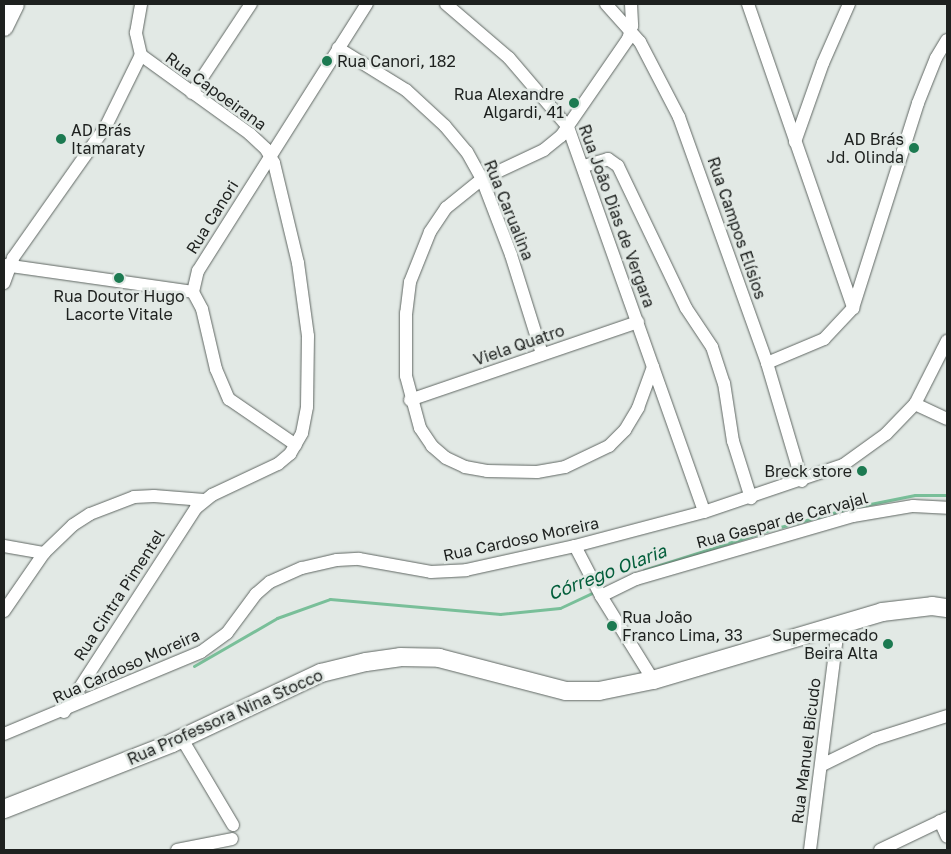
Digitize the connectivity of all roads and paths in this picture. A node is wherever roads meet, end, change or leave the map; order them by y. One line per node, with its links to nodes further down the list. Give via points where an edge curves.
1 (15, 4): 10 (street)
2 (141, 4): 14 (street, via 136,33)
3 (251, 4): 15 (street)
4 (367, 4): 13 (street, Rua Canori)
5 (446, 4): 16 (street, Rua João Dias de Vergara, via 509,58)
6 (606, 4): 11 (street, Rua Campos Elísios)
7 (630, 4): 11 (street)
8 (748, 4): 17 (street)
9 (849, 4): 17 (street, via 820,70)
10 (4, 27)
11 (632, 32): 16 (street); 28 (street, Rua Campos Elísios, via 648,55 679,117)
12 (947, 40): 24 (street, via 918,103)
13 (338, 48): 18 (street, Rua Canori); 20 (street, Rua Carualina, via 387,76 432,112 466,152)
14 (141, 55): 15 (street, Rua Capoeirana); 21 (street, via 106,126)
15 (192, 92): 18 (street, Rua Capoeirana, via 250,134)
16 (568, 127): 19 (street, Rua João Dias de Vergara); 20 (street, via 544,150)
17 (795, 142): 24 (street)
18 (270, 154): 23 (street, Rua Canori, via 198,270); 33 (street, Rua Cintra Pimentel, via 289,215 308,336 307,407)
19 (584, 166): 25 (street, Rua João Dias de Vergara); 35 (street, via 608,159 618,166 686,308 712,347 724,383 733,441)
20 (482, 179): 27 (street, Rua Carualina, via 511,255); 30 (street, via 446,208 418,256 406,313 406,376)
21 (6, 265): 22 (street); 23 (street)
22 (4, 283)
23 (193, 292): 33 (street, via 205,317 216,369 230,399)
24 (853, 308): 28 (street, via 824,340)
25 (638, 322): 27 (street, Viela Quatro); 29 (street, Rua João Dias de Vergara)
26 (947, 341): 31 (street, Rua Cardoso Moreira)
27 (542, 354): 30 (street, Viela Quatro)
28 (767, 363): 34 (street, Rua Campos Elísios)
29 (653, 367): 30 (street, via 638,408 625,430 609,446 565,467 537,472 487,471 465,467 446,458 432,446); 38 (street, Rua João Dias de Vergara)
30 (410, 400)
31 (915, 404): 32 (street); 34 (street, Rua Cardoso Moreira, via 866,450 843,465)
32 (947, 419)
33 (296, 445): 36 (street, Rua Cintra Pimentel, via 278,464)
34 (802, 481): 35 (street, Rua Cardoso Moreira)
35 (751, 498): 38 (street, Rua Cardoso Moreira)
36 (204, 500): 41 (street, via 154,496 110,505 73,525); 47 (street, Rua Cintra Pimentel, via 183,526)
37 (947, 508): 42 (street, Rua Gaspar de Carvajal, via 913,506 853,516 636,579)
38 (704, 512): 40 (street, Rua Cardoso Moreira)
39 (4, 546): 41 (street)
40 (575, 546): 42 (street); 47 (street, Rua Cardoso Moreira, via 447,573 359,559 302,568 270,582 256,594 227,633 208,648)
41 (44, 553): 44 (street)
42 (600, 594): 46 (street)
43 (947, 608): 45 (street, Rua Professora Nina Stocco, via 932,606 882,612)
44 (4, 610)
45 (838, 627): 46 (street, Rua Professora Nina Stocco); 51 (street, Rua Manuel Bicudo)
46 (653, 680): 50 (street, Rua Professora Nina Stocco, via 614,689 574,692 458,661 400,658 321,673)
47 (64, 712): 49 (street, Rua Cardoso Moreira)
48 (947, 716): 51 (street, via 876,739)
49 (4, 734)
50 (182, 739): 52 (street, Rua Professora Nina Stocco); 54 (street)
51 (822, 765): 58 (street, Rua Manuel Bicudo)
52 (4, 810)
53 (944, 819): 55 (street); 59 (street)
54 (233, 825)
55 (947, 838)
56 (232, 839): 57 (street)
57 (177, 850)
58 (810, 850)
59 (880, 850)

